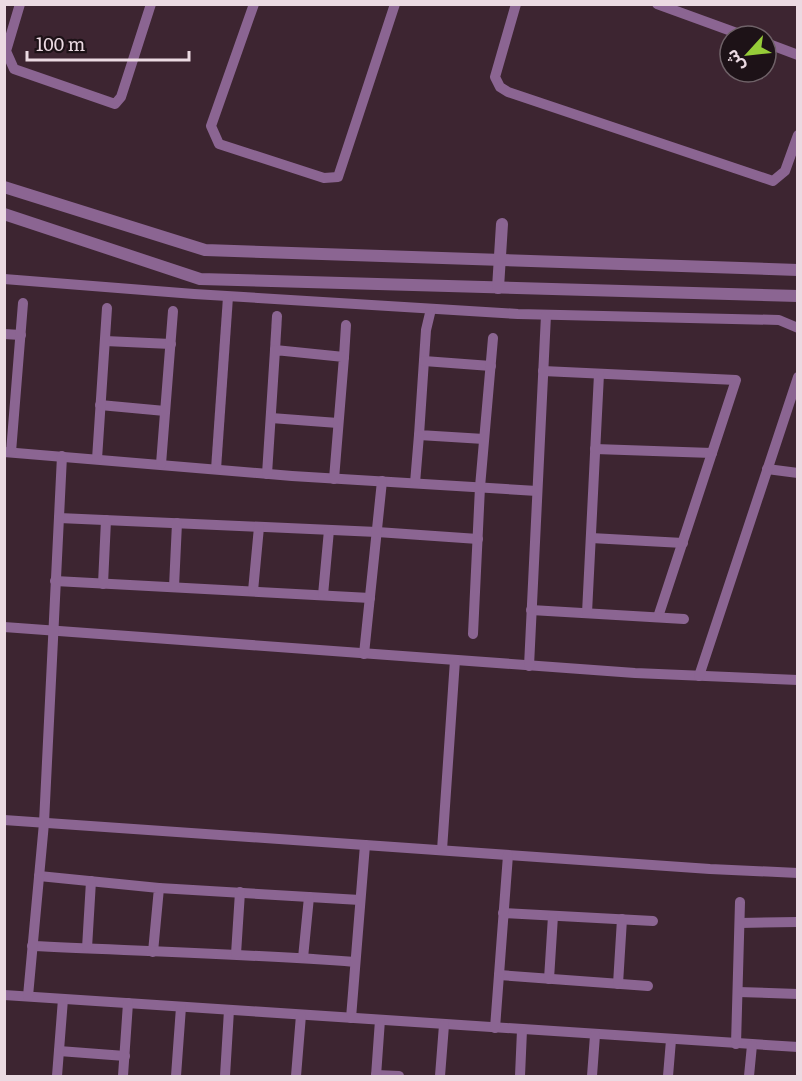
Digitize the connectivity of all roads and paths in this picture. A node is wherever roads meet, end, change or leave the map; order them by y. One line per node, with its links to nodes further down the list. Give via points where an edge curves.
1 (20, 4): 2 (street, via 6,51 14,69 115,104 121,97)
2 (151, 4)
3 (254, 4): 4 (street, via 211,126 219,144 324,178 338,177)
4 (395, 4)
5 (516, 4): 10 (street, via 495,77 508,92 773,181 785,171)
6 (657, 4): 7 (street)
7 (718, 26)
8 (778, 48): 9 (street)
9 (798, 55)
10 (798, 135)
11 (4, 187): 14 (street, via 205,250)
12 (4, 214): 17 (street, via 200,279)
13 (502, 224): 14 (street)
14 (499, 261): 15 (street); 17 (street)
15 (798, 270)
16 (4, 279): 19 (street)
17 (498, 288): 18 (street)
18 (798, 296)
19 (228, 297): 22 (street); 53 (street)
20 (23, 303): 29 (street)
21 (107, 308): 31 (street)
22 (431, 309): 24 (street); 35 (street)
23 (173, 311): 32 (street)
24 (546, 315): 27 (street, via 779,320); 37 (street)
25 (277, 316): 33 (street)
26 (346, 325): 34 (street)
27 (798, 328)
28 (4, 334): 29 (street)
29 (21, 335): 40 (street)
30 (493, 338): 36 (street)
31 (105, 341): 32 (street); 41 (street)
32 (171, 344): 42 (street)
33 (275, 350): 34 (street); 43 (street)
34 (344, 357): 44 (street)
35 (424, 361): 36 (street); 45 (street)
36 (491, 366): 46 (street)
37 (543, 371): 38 (street); 61 (street)
38 (599, 374): 47 (street); 49 (street, via 736,380)
39 (798, 377): 54 (street)
40 (10, 405): 48 (street)
41 (100, 405): 42 (street); 51 (street)
42 (165, 411): 52 (street)
43 (271, 418): 44 (street); 56 (street)
44 (338, 423): 57 (street)
45 (419, 435): 46 (street); 59 (street, via 417,465)
46 (484, 439): 60 (street)
47 (595, 449): 49 (street); 68 (street)
48 (8, 452): 50 (street)
49 (712, 453): 70 (street)
50 (62, 456): 51 (street); 62 (street)
51 (97, 459): 52 (street)
52 (161, 464): 53 (street)
53 (216, 469): 56 (street)
54 (767, 469): 55 (street); 87 (street)
55 (798, 473)
56 (267, 474): 57 (street)
57 (334, 479): 58 (street)
58 (382, 482): 59 (street); 67 (street)
59 (421, 484): 60 (street)
60 (480, 487): 61 (street); 69 (street)
61 (537, 491): 77 (street)
62 (58, 518): 63 (street); 71 (street)
63 (106, 520): 64 (street); 72 (street)
64 (177, 524): 65 (street); 73 (street)
65 (259, 527): 66 (street); 74 (street)
66 (329, 530): 67 (street); 75 (street)
67 (377, 532): 69 (street); 76 (street)
68 (591, 538): 70 (street); 78 (street)
69 (478, 539): 83 (street)
70 (682, 543): 79 (street)
71 (56, 581): 72 (street); 82 (street)
72 (103, 584): 73 (street)
73 (174, 587): 74 (street)
74 (253, 591): 75 (street)
75 (323, 595): 76 (street)
76 (370, 598): 84 (street)
77 (531, 610): 78 (street); 86 (street)
78 (587, 613): 79 (street)
79 (658, 617): 80 (street)
80 (684, 619)
81 (4, 627): 82 (street)
82 (53, 631): 84 (street); 90 (street)
83 (473, 634)
84 (364, 654): 85 (street)
85 (455, 660): 86 (street); 92 (street)
86 (529, 666): 87 (street)
87 (699, 676): 88 (street)
88 (798, 680)
89 (4, 820): 90 (street)
90 (44, 823): 91 (street); 95 (street)
91 (365, 845): 92 (street); 100 (street)
92 (442, 850): 93 (street)
93 (508, 855): 94 (street); 102 (street)
94 (798, 873)
95 (39, 876): 96 (street); 108 (street)
96 (91, 881): 97 (street); 109 (street)
97 (159, 888): 98 (street); 110 (street)
98 (240, 892): 99 (street); 111 (street)
99 (309, 897): 100 (street); 112 (street)
100 (360, 900): 113 (street)
101 (740, 902): 106 (street)
102 (503, 913): 103 (street); 114 (street)
103 (553, 916): 104 (street); 115 (street)
104 (622, 919): 105 (street); 116 (street)
105 (653, 921)
106 (740, 922): 107 (street); 118 (street)
107 (798, 922)
108 (32, 946): 109 (street); 121 (street)
109 (87, 948): 110 (street)
110 (153, 952): 111 (street)
111 (236, 954): 112 (street)
112 (303, 958): 113 (street)
113 (355, 962): 127 (street)
114 (499, 975): 115 (street); 130 (street)
115 (549, 979): 116 (street)
116 (618, 984): 117 (street)
117 (648, 986)
118 (738, 992): 119 (street); 134 (street)
119 (798, 994)
120 (4, 995): 121 (street)
121 (28, 996): 122 (street)
122 (63, 999): 123 (street); 137 (street)
123 (128, 1003): 124 (street); 138 (street)
124 (181, 1007): 125 (street); 142 (street)
125 (229, 1010): 126 (street); 143 (street)
126 (301, 1015): 127 (street); 144 (street)
127 (351, 1018): 128 (street)
128 (380, 1020): 129 (street); 139 (street)
129 (444, 1024): 130 (street); 146 (street)
130 (495, 1028): 131 (street)
131 (522, 1030): 132 (street); 147 (street)
132 (595, 1035): 133 (street); 148 (street)
133 (671, 1040): 134 (street); 149 (street)
134 (736, 1044): 135 (street)
135 (752, 1045): 136 (street); 150 (street)
136 (798, 1047)
137 (59, 1051): 138 (street); 140 (street)
138 (125, 1056): 141 (street)
139 (376, 1076): 145 (street)
140 (57, 1077)
141 (123, 1077)
142 (176, 1077)
143 (225, 1077)
144 (296, 1077)
145 (399, 1077)
146 (441, 1077)
147 (520, 1077)
148 (592, 1077)
149 (668, 1077)
150 (749, 1077)

